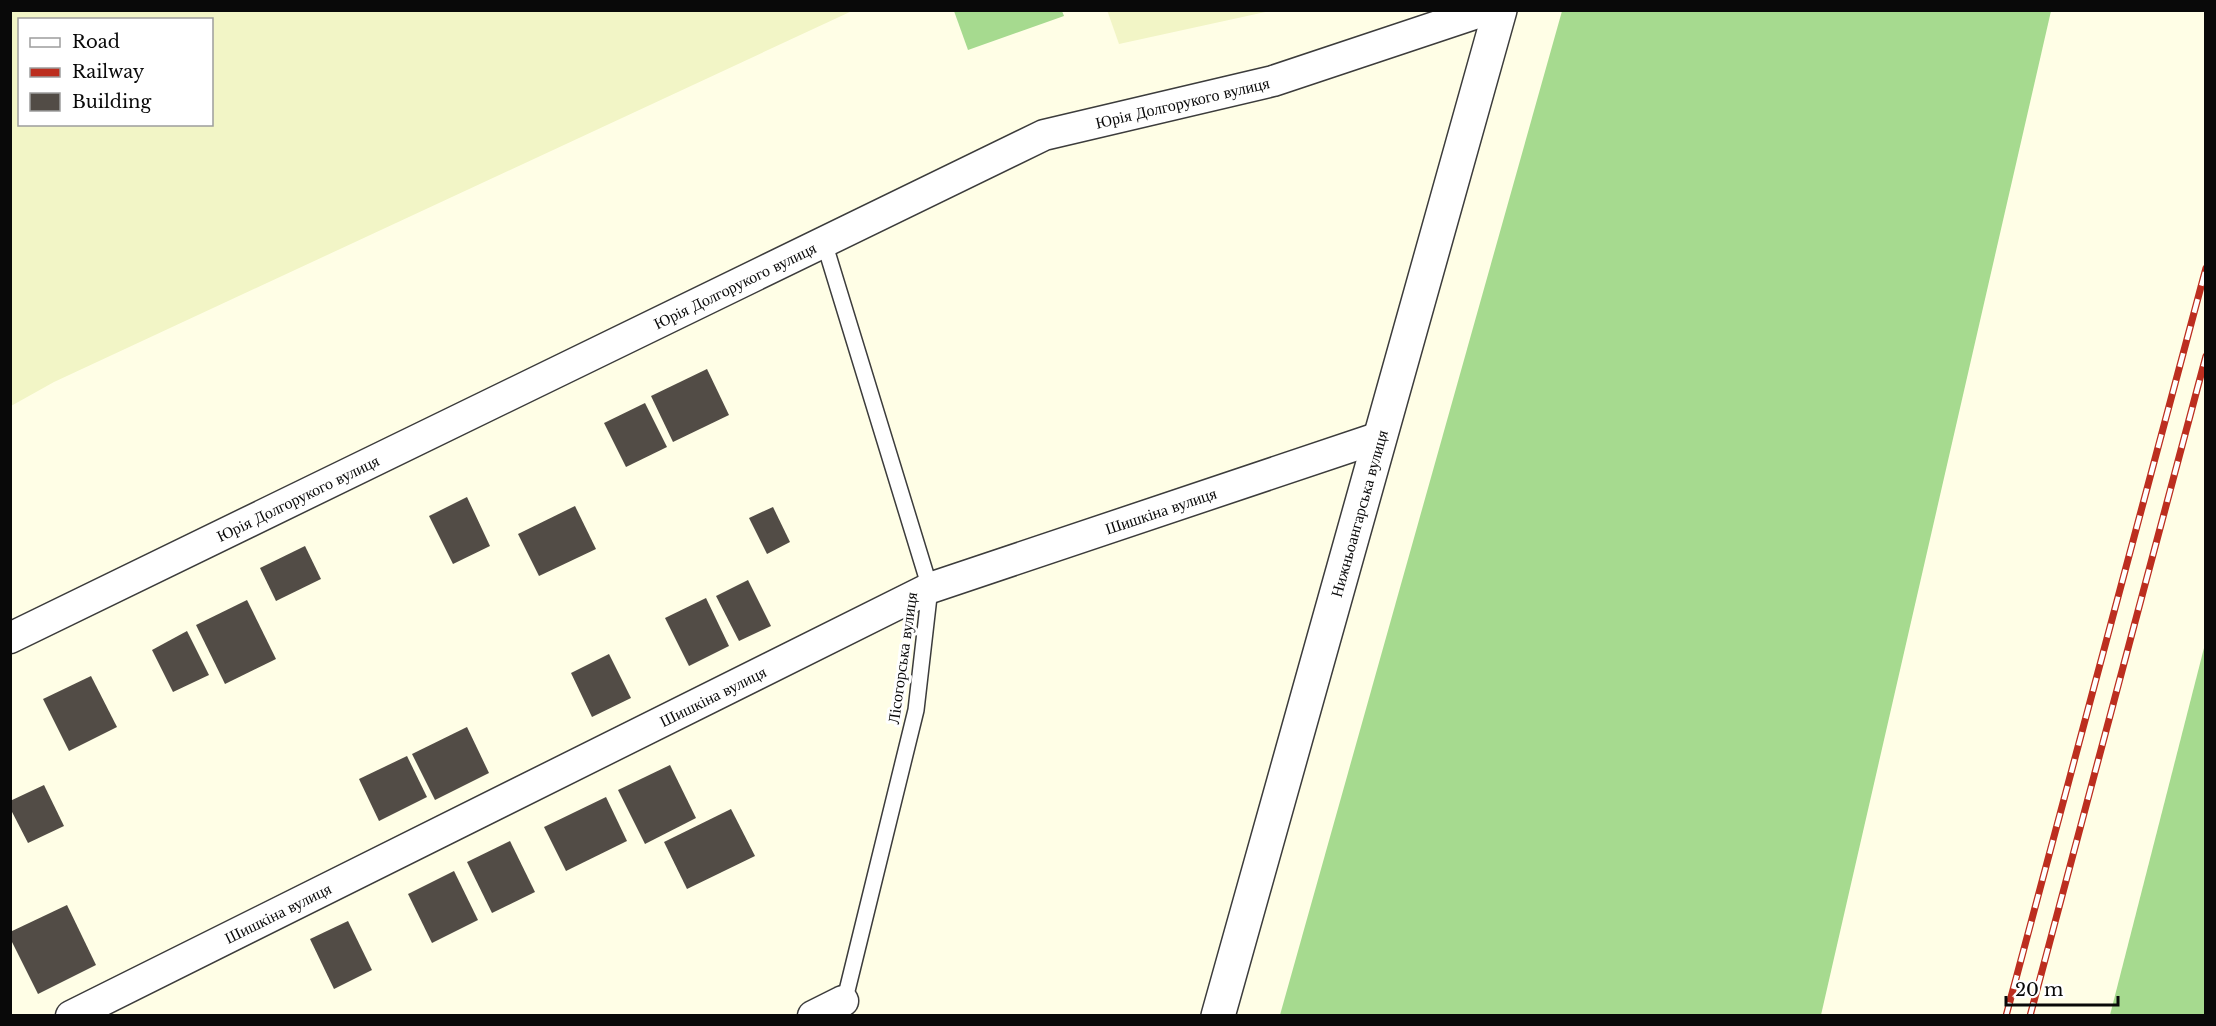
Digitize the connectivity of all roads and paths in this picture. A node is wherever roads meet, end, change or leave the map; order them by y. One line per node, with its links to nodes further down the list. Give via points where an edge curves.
1 (1486, 10): 3 (street, Юрія Долгорукого вулиця, via 1273,81 1044,135)
2 (1500, 10): 4 (street, Нижньоангарська вулиця)
3 (824, 242): 5 (lane, Лісогорська вулиця); 6 (street, Юрія Долгорукого вулиця)
4 (1380, 437): 5 (street, Шишкіна вулиця); 10 (street, Нижньоангарська вулиця)
5 (930, 588): 7 (lane, Лісогорська вулиця, via 916,710); 8 (street, Шишкіна вулиця)
6 (10, 638)
7 (842, 1008): 9 (street)
8 (71, 1016)
9 (813, 1016)
10 (1218, 1016)

